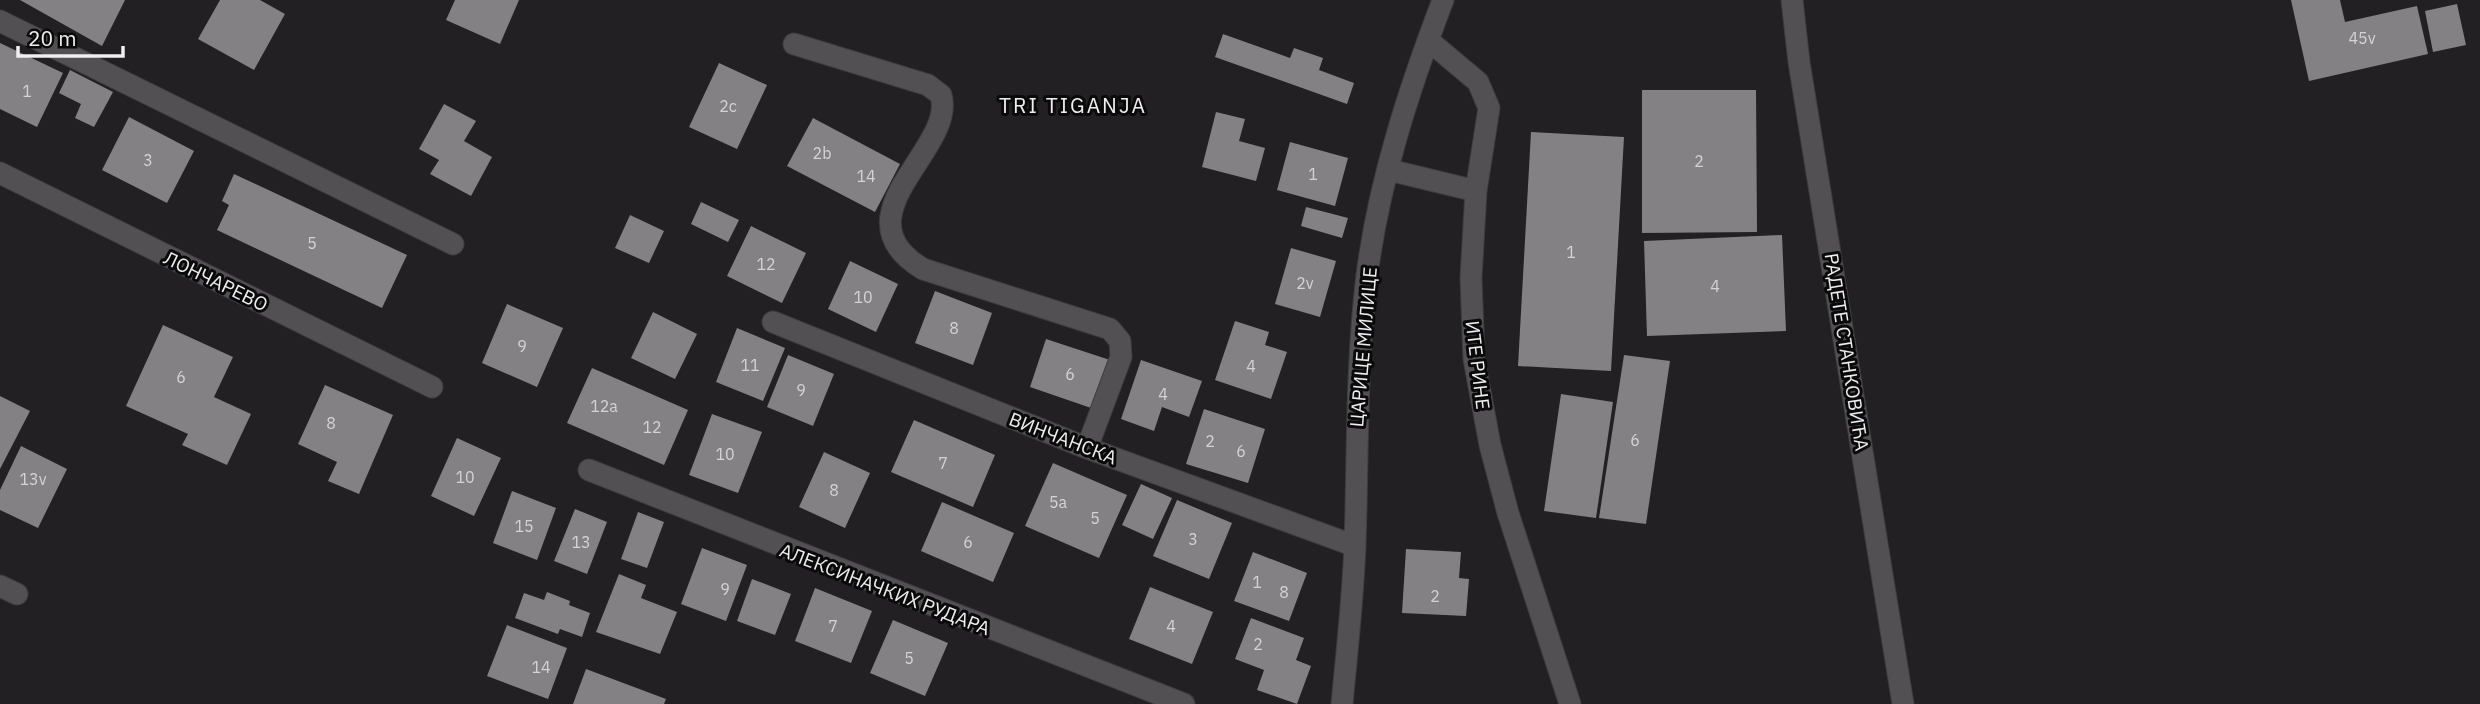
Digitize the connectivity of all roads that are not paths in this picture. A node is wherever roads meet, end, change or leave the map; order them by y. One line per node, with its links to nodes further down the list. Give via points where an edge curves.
1 (1443, 0): 4 (street, ЦАРИЦЕ МИЛИЦЕ)
2 (1792, 0): 18 (street, РАДЕТЕ СТАНКОВИЋА, via 1798,62)
3 (0, 21): 9 (street)
4 (1428, 40): 6 (street, ЦАРИЦЕ МИЛИЦЕ); 8 (street, ИТЕ РИНЕ, via 1463,66 1485,94 1489,108)
5 (794, 44): 12 (street, via 928,85 941,95 941,117 896,199 890,233 907,260 1110,329 1120,341 1121,357)
6 (1389, 170): 8 (street); 14 (street, ЦАРИЦЕ МИЛИЦЕ, via 1367,274 1358,367)
7 (0, 173): 11 (street, ЛОНЧАРЕВО)
8 (1476, 191): 17 (street, ИТЕ РИНЕ, via 1471,278 1474,359 1508,513)
9 (453, 244)
10 (773, 322): 12 (street, ВИНЧАНСКА)
11 (432, 387)
12 (1087, 448): 14 (street, ВИНЧАНСКА)
13 (589, 470): 15 (street, АЛЕКСИНАЧКИХ РУДАРА)
14 (1355, 546): 16 (street, ЦАРИЦЕ МИЛИЦЕ)
15 (1184, 704)
16 (1342, 704)
17 (1570, 704)
18 (1903, 704)

